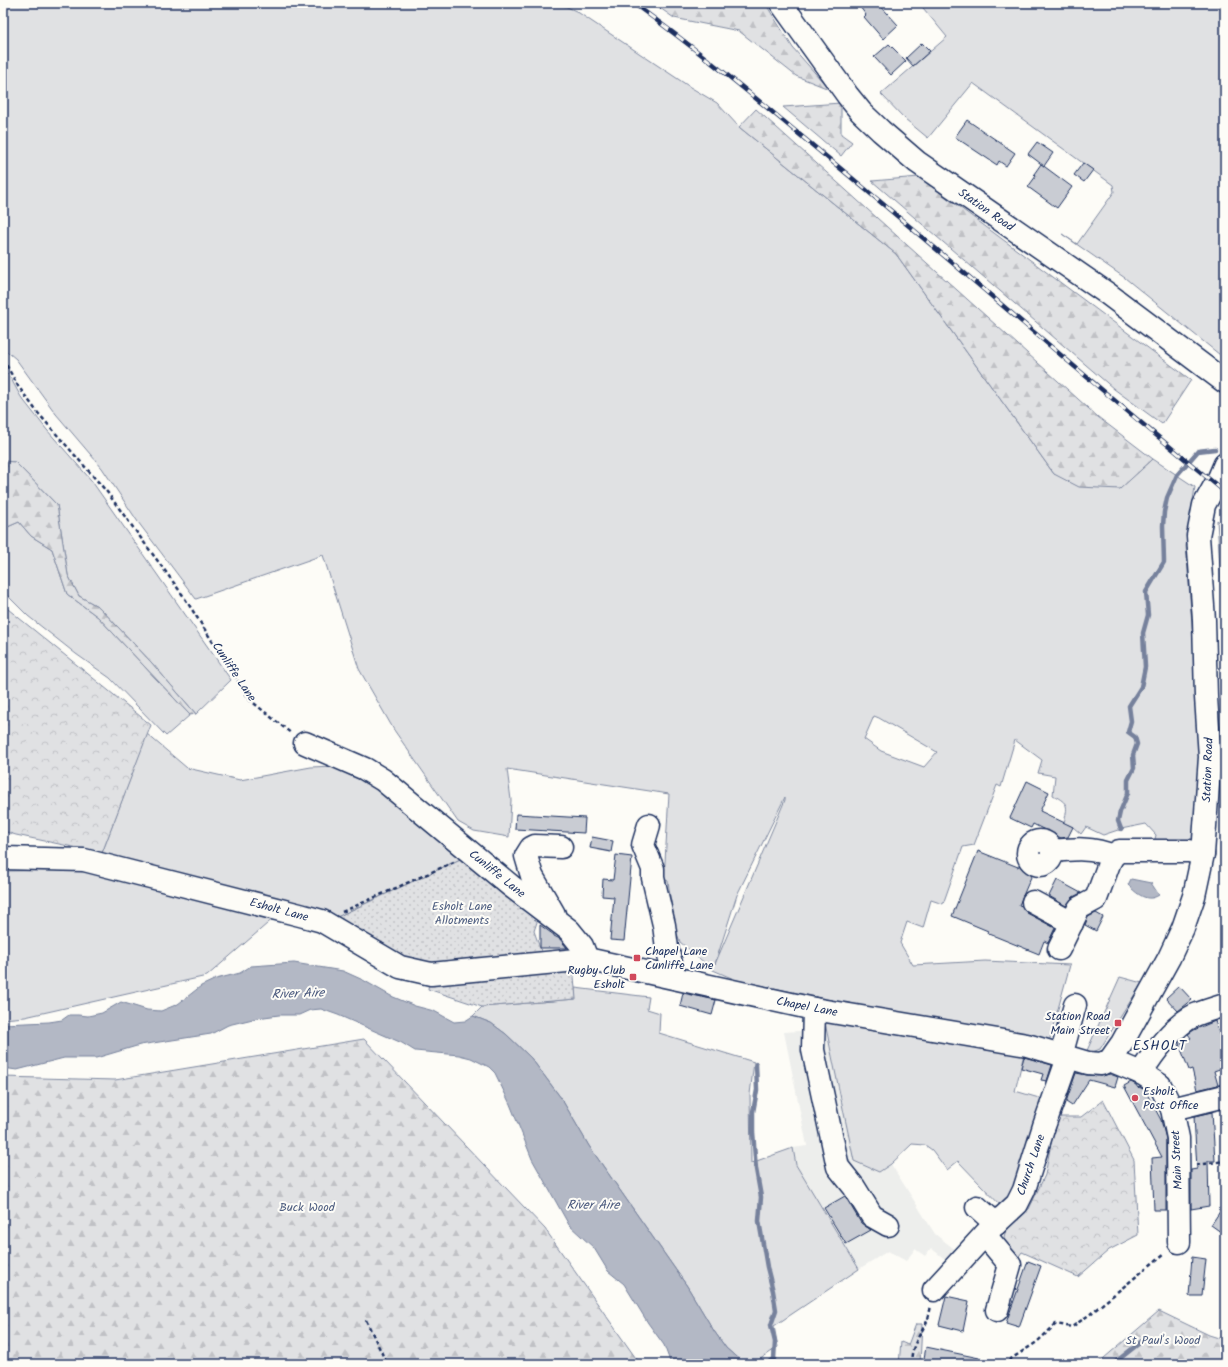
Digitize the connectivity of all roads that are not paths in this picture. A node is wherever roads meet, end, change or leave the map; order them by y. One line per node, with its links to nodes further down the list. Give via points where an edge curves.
1 (781, 3): 2 (street, Station Road, via 857,107 917,162 1108,294)
2 (1225, 382)
3 (1225, 464): 5 (street, Station Road, via 1204,505 1198,536 1206,697)
4 (305, 743): 13 (street, Cunliffe Lane, via 365,769 383,780 511,886)
5 (1218, 764): 9 (street, Station Road)
6 (649, 824): 18 (street, via 643,845 653,870)
7 (561, 847): 13 (street, via 535,846 526,856 532,876)
8 (1052, 851): 10 (street, via 1079,849 1104,852)
9 (1203, 854): 10 (street, via 1189,851 1146,850 1119,851); 23 (street, Station Road, via 1194,896 1183,928 1122,1043)
10 (1113, 856): 14 (street, via 1096,899 1079,908)
11 (3, 858): 17 (street, Esholt Lane, via 84,860 293,913 322,921 400,967 431,974)
12 (1033, 902): 14 (street)
13 (559, 922): 16 (street, Cunliffe Lane, via 577,938)
14 (1072, 923): 15 (street)
15 (1059, 949)
16 (587, 959): 17 (street, Chapel Lane); 18 (street, Chapel Lane)
17 (546, 963)
18 (675, 978): 21 (street, Chapel Lane)
19 (1075, 1005): 22 (street, Church Lane)
20 (1225, 1005): 24 (street, via 1195,1015 1172,1032 1149,1059)
21 (814, 1009): 22 (street, Chapel Lane, via 1027,1045); 28 (street, via 813,1050 838,1167 872,1216)
22 (1065, 1057): 23 (street, via 1101,1064); 29 (street, Church Lane, via 1024,1190 1017,1204)
23 (1110, 1060): 24 (street, Main Street)
24 (1141, 1073): 26 (street, Main Street, via 1160,1085)
25 (1225, 1096): 26 (street)
26 (1172, 1109): 30 (street, Main Street, via 1178,1138)
27 (977, 1207): 29 (street)
28 (888, 1225)
29 (990, 1230): 31 (street, Church Lane); 32 (street, via 1010,1265)
30 (1179, 1242)
31 (948, 1283)
32 (998, 1310)

